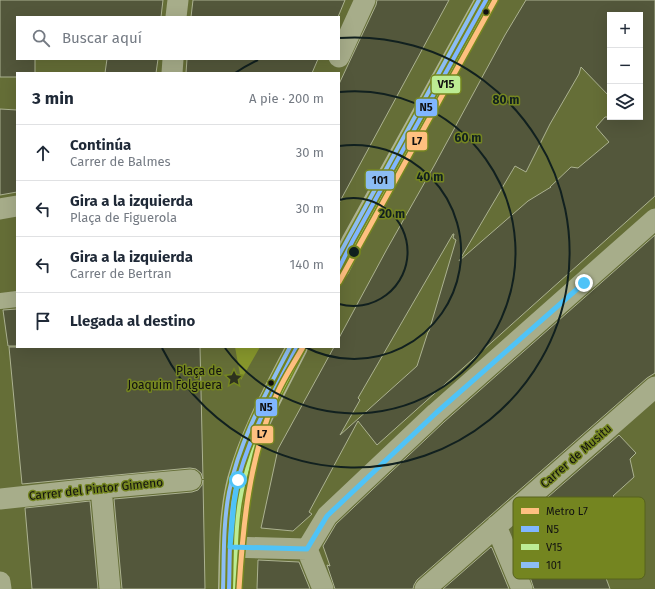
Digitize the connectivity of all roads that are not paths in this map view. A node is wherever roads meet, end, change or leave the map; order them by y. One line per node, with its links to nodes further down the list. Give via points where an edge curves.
1 (178, 0): 4 (street)
2 (365, 0): 5 (street)
3 (486, 0): 13 (main road)
4 (176, 16)
5 (340, 56)
6 (173, 60): 8 (street)
7 (338, 60): 9 (street)
8 (172, 72)
9 (332, 72)
10 (16, 206): 11 (street)
11 (0, 209)
12 (655, 219): 25 (street, via 436,413 327,516)
13 (340, 266)
14 (16, 299): 15 (street)
15 (0, 301)
16 (297, 348): 24 (main road, via 254,434 238,480)
17 (655, 387): 20 (street, Carrer de Musitu)
18 (191, 480): 19 (street, Carrer del Pintor Gimeno)
19 (101, 488): 21 (street, Carrer del Pintor Gimeno); 30 (street)
20 (529, 497)
21 (0, 500)
22 (513, 511): 23 (street, Carrer de Musitu)
23 (496, 526): 26 (street); 33 (street, Carrer de Musitu)
24 (230, 547): 25 (street); 31 (main road)
25 (307, 549): 32 (street)
26 (513, 567)
27 (518, 579): 34 (street)
28 (0, 582): 29 (street)
29 (1, 589)
30 (110, 589)
31 (229, 589)
32 (323, 589)
33 (425, 589)
34 (522, 589)

